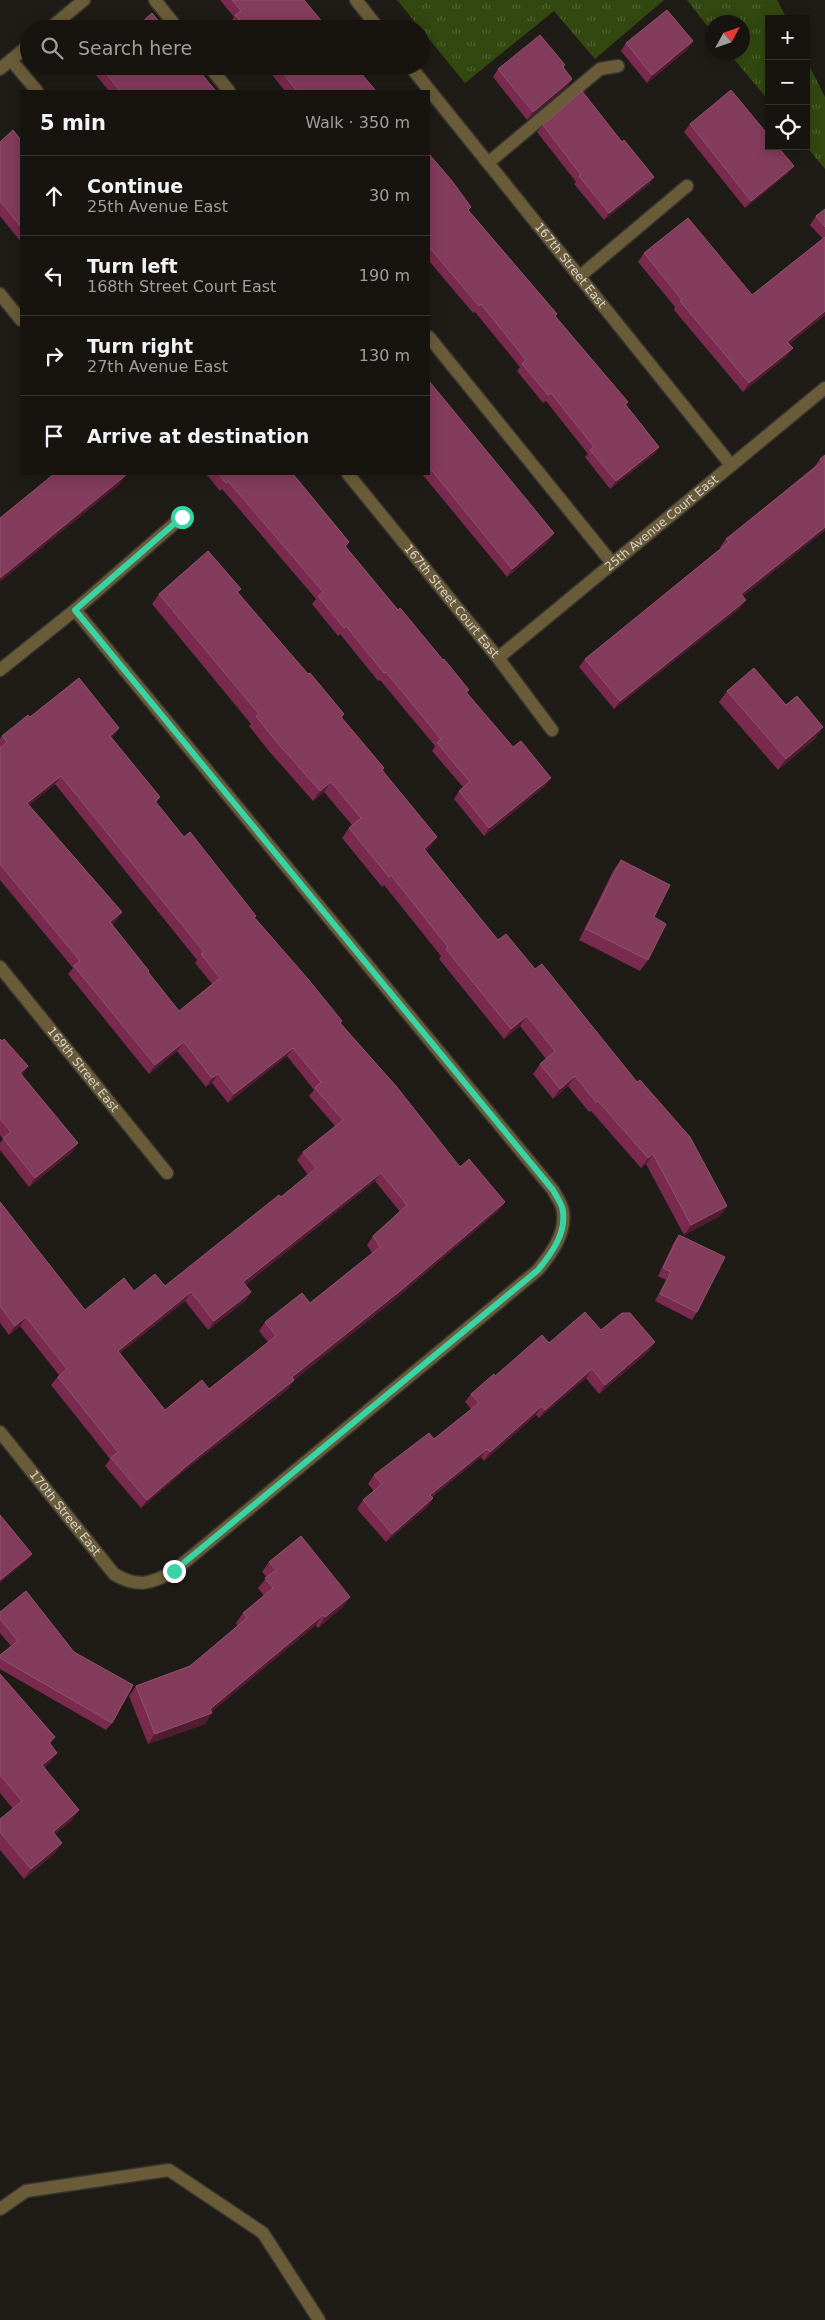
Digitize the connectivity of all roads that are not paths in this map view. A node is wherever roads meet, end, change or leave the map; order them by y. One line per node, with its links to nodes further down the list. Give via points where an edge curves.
1 (84, 0): 4 (street)
2 (155, 0): 5 (street)
3 (356, 0): 6 (street)
4 (60, 20)
5 (171, 20)
6 (372, 20)
7 (20, 52): 8 (street)
8 (11, 60): 10 (street); 11 (street)
9 (618, 66): 19 (street, via 600,69)
10 (0, 69)
11 (20, 71)
12 (24, 75): 15 (street)
13 (216, 75): 16 (street)
14 (417, 75): 17 (street, 167th Street East)
15 (36, 90)
16 (228, 90)
17 (429, 90)
18 (430, 91): 19 (street, 167th Street East)
19 (488, 163): 21 (street, 167th Street East)
20 (687, 186): 21 (street)
21 (579, 277): 26 (street, 167th Street East)
22 (0, 294): 23 (street)
23 (20, 319)
24 (430, 338): 29 (street)
25 (825, 388): 26 (street, 25th Avenue Court East)
26 (731, 465): 29 (street, 25th Avenue Court East)
27 (349, 475): 31 (street, 167th Street Court East)
28 (182, 517): 30 (street)
29 (612, 563): 31 (street, 25th Avenue Court East)
30 (75, 610): 32 (street); 36 (street, 170th Street East, via 553,1190 564,1211 554,1250 538,1270 174,1571 156,1580 137,1584 114,1574)
31 (498, 658): 33 (street, 167th Street Court East)
32 (0, 670)
33 (552, 730)
34 (0, 967): 35 (street, 169th Street East)
35 (167, 1173)
36 (0, 1432)
37 (0, 2209): 38 (street, via 26,2191 169,2170 263,2233)
38 (319, 2320)

